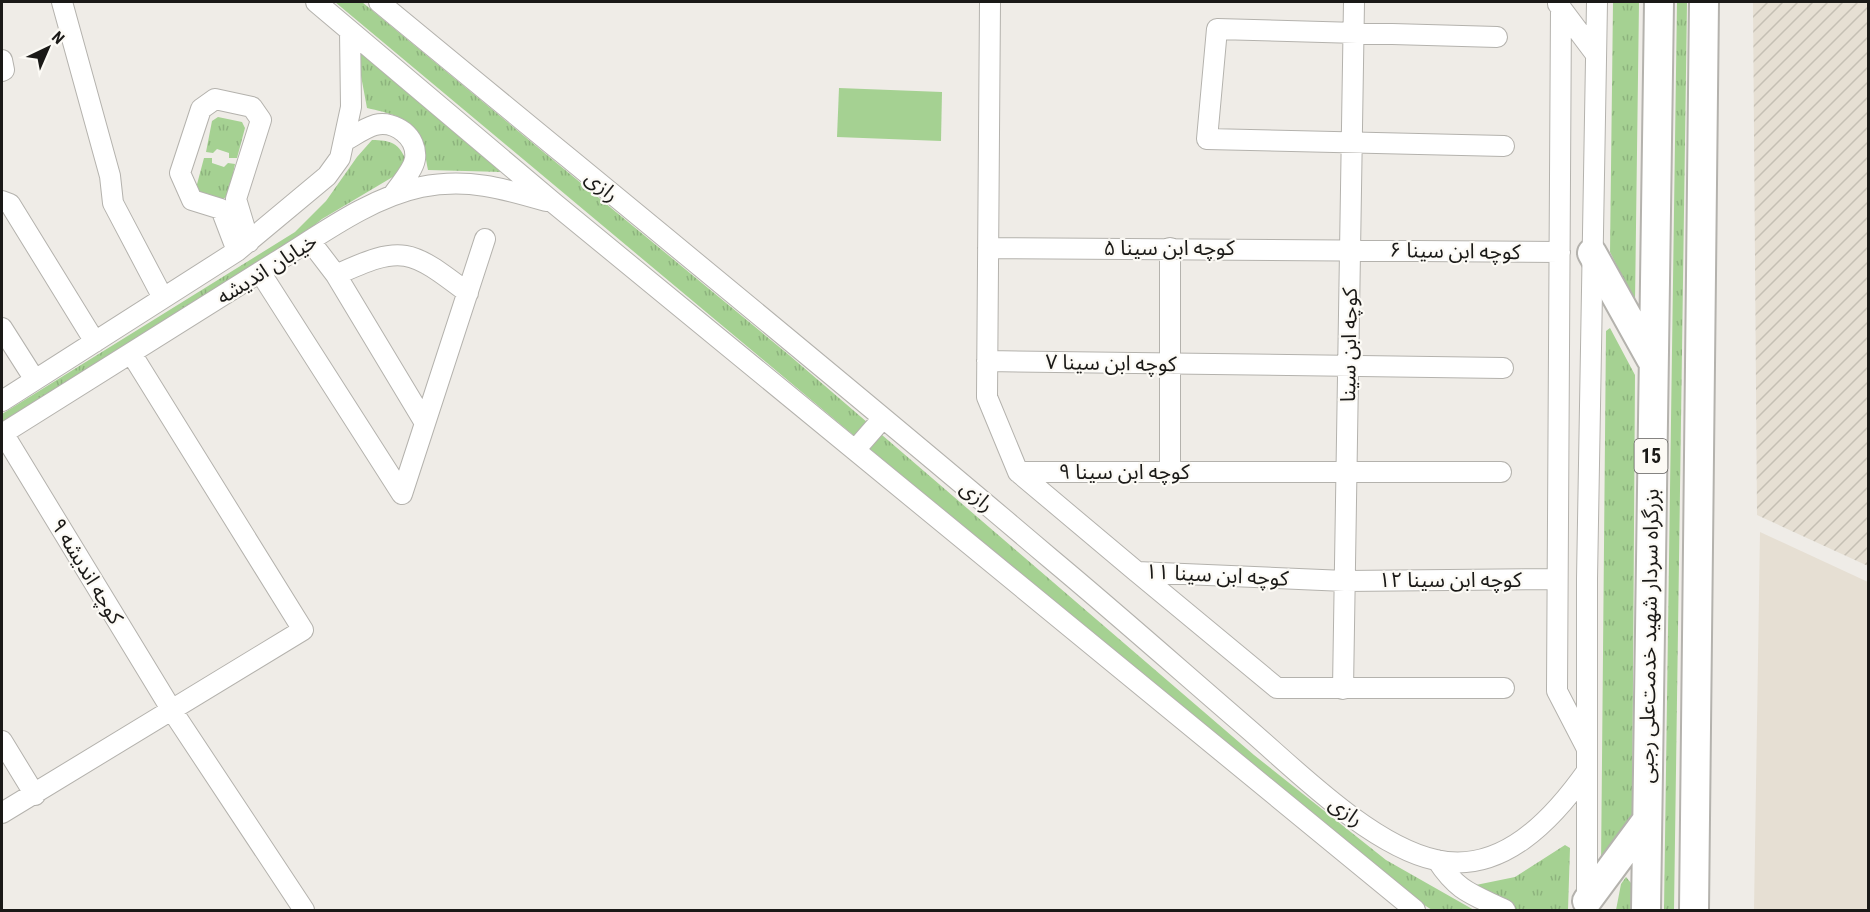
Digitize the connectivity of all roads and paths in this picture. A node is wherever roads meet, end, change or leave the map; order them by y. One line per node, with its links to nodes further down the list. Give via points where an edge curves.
1 (62, 2): 33 (street, via 110,176 113,203)
2 (316, 2): 10 (street, رازی)
3 (379, 2): 44 (street, رازی)
4 (990, 2): 25 (street)
5 (1354, 2): 11 (street, کوچه ابن سینا)
6 (1597, 2): 13 (street)
7 (1659, 2): 38 (highway, بزرگراه سردار شهید خدمت‌علی رجبی / 15)
8 (1704, 2): 70 (highway, 15)
9 (1559, 4): 13 (street); 28 (street)
10 (350, 31): 16 (street, خیابان اندیشه, via 351,107); 21 (street, رازی)
11 (1354, 32): 12 (street); 17 (street, کوچه ابن سینا); 17 (street, via 1217,28 1207,139)
12 (1497, 38)
13 (1594, 52): 29 (street)
14 (2, 60): 15 (street)
15 (2, 70)
16 (346, 140): 19 (street, via 376,125 398,127 408,135 415,160); 24 (street, خیابان اندیشه, via 340,158 327,176)
17 (1352, 142): 18 (street); 27 (street, کوچه ابن سینا)
18 (1504, 146)
19 (393, 195): 21 (street, خیابان اندیشه, via 457,183 493,186); 23 (street, خیابان اندیشه)
20 (2, 201): 35 (street, via 10,204)
21 (555, 204): 47 (street, رازی)
22 (485, 239): 32 (street)
23 (310, 241): 30 (street, خیابان اندیشه); 31 (street)
24 (243, 247): 24 (street, via 236,200 261,120 252,107 215,99 201,109 180,174 192,200 221,208); 33 (street, خیابان اندیشه)
25 (988, 248): 26 (street, کوچه ابن سینا ۵); 37 (street)
26 (1170, 248): 27 (street, کوچه ابن سینا ۵); 39 (street)
27 (1350, 249): 28 (street, کوچه ابن سینا ۶); 40 (street, کوچه ابن سینا)
28 (1560, 252): 53 (street)
29 (1592, 253): 38 (highway); 59 (street)
30 (260, 272): 36 (street, خیابان اندیشه); 45 (street, via 402,494)
31 (336, 274): 32 (street, via 377,256 405,256 430,264); 45 (street)
32 (468, 293): 45 (street)
33 (163, 298): 35 (street, خیابان اندیشه)
34 (2, 328): 42 (street)
35 (95, 342): 42 (street, خیابان اندیشه)
36 (131, 353): 46 (street, خیابان اندیشه); 57 (street, via 303,630)
37 (987, 361): 39 (street, کوچه ابن سینا ۷); 49 (street, via 987,397)
38 (1652, 361): 63 (highway, بزرگراه سردار شهید خدمت‌علی رجبی / 15)
39 (1168, 363): 40 (street, کوچه ابن سینا ۷); 48 (street)
40 (1348, 366): 41 (street, کوچه ابن سینا ۷); 50 (street, کوچه ابن سینا)
41 (1503, 368)
42 (35, 380): 43 (street, خیابان اندیشه)
43 (2, 401)
44 (883, 418): 47 (street); 64 (street, رازی, via 1343,812 1411,853)
45 (425, 423)
46 (2, 434): 57 (street, کوچه اندیشه ۹)
47 (855, 450): 67 (street, رازی)
48 (1170, 471): 49 (street, کوچه ابن سینا ۹); 50 (street, کوچه ابن سینا ۹)
49 (1018, 472): 52 (street, کوچه ابن سینا ۱۱)
50 (1347, 472): 51 (street, کوچه ابن سینا ۹); 54 (street, کوچه ابن سینا)
51 (1501, 472)
52 (1137, 572): 54 (street, کوچه ابن سینا ۱۱); 56 (street, via 1277,688)
53 (1556, 579): 54 (street, کوچه ابن سینا ۱۲); 59 (street, via 1557,691)
54 (1345, 581): 56 (street, کوچه ابن سینا)
55 (1504, 688): 56 (street)
56 (1344, 689)
57 (171, 709): 61 (street); 66 (street, کوچه اندیشه ۹)
58 (2, 741): 61 (street)
59 (1587, 750): 60 (street)
60 (1587, 771): 64 (street, رازی, via 1541,827 1512,846 1477,860); 65 (street)
61 (35, 795): 62 (street)
62 (2, 813)
63 (1647, 820): 65 (highway); 69 (highway, بزرگراه سردار شهید خدمت‌علی رجبی / 15)
64 (1437, 860): 68 (street, via 1450,880)
65 (1587, 906)
66 (304, 910)
67 (1415, 910)
68 (1505, 910)
69 (1646, 910)
70 (1694, 910)

